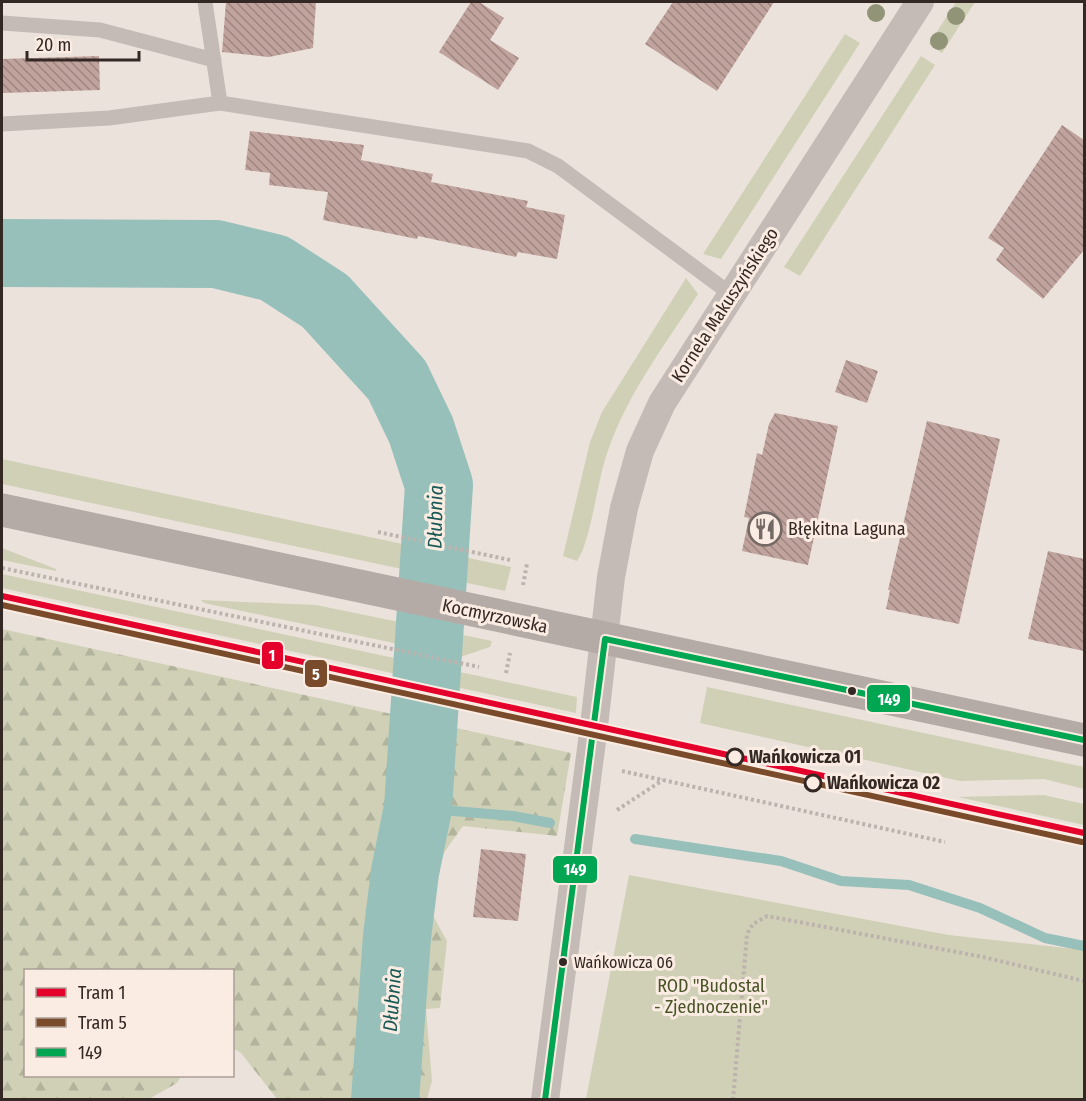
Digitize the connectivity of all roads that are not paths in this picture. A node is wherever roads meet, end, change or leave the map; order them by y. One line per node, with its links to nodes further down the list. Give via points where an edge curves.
1 (205, 2): 4 (lane)
2 (920, 2): 7 (street, Kornela Makuszyńskiego)
3 (2, 23): 4 (lane, via 100,30)
4 (214, 60): 5 (lane)
5 (220, 103): 6 (lane, via 109,118); 7 (lane, via 528,151 558,166)
6 (2, 124)
7 (732, 295): 9 (street, Kornela Makuszyńskiego, via 662,403 640,451 613,566)
8 (2, 510): 9 (main road, Kocmyrzowska)
9 (605, 639): 10 (main road, Kocmyrzowska); 11 (street, Kornela Makuszyńskiego)
10 (1081, 739)
11 (545, 1100)

